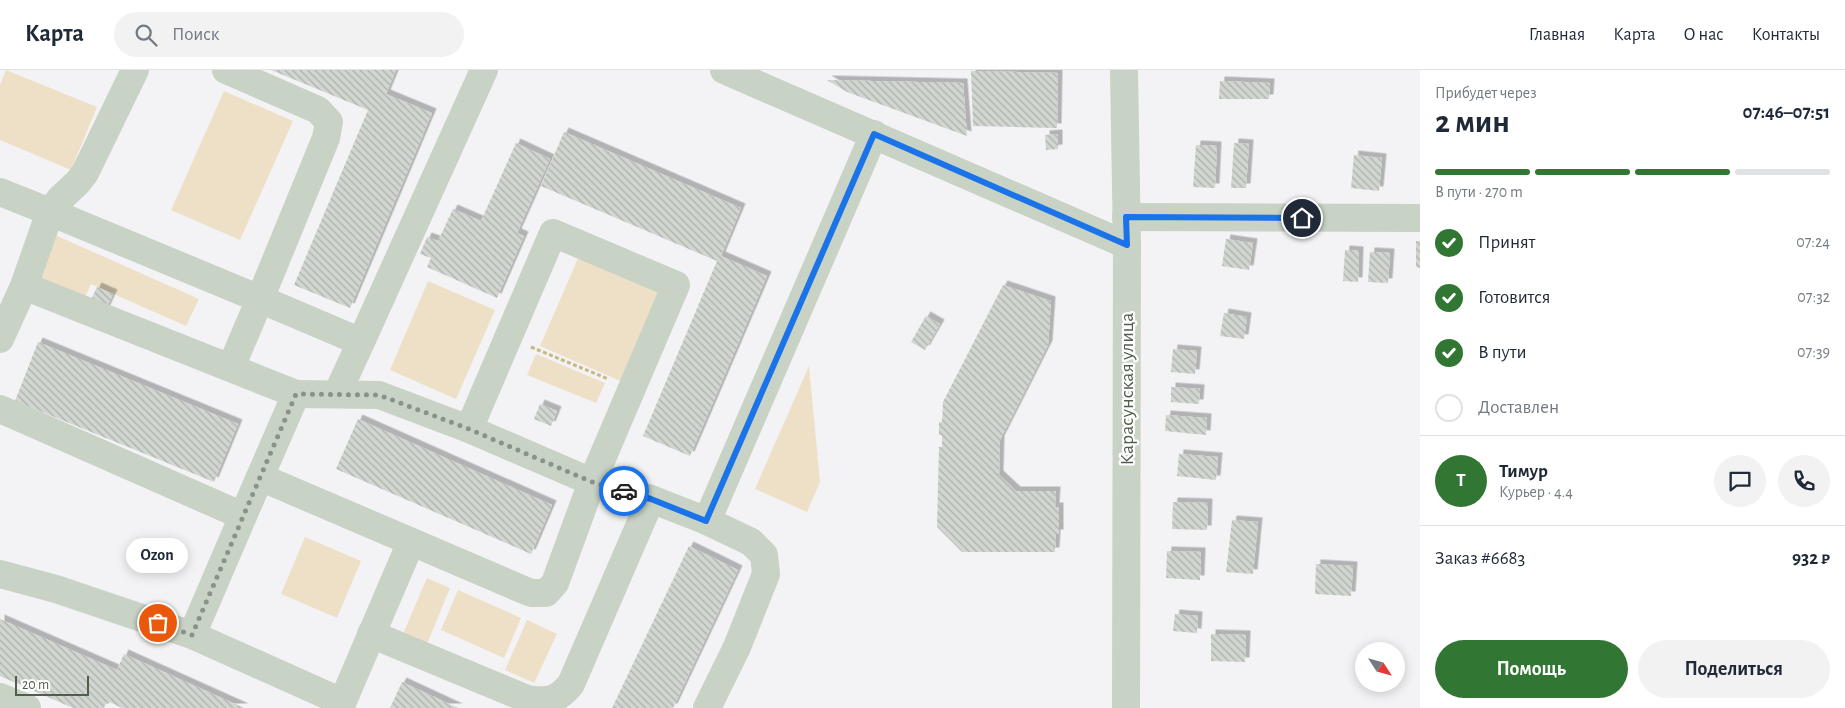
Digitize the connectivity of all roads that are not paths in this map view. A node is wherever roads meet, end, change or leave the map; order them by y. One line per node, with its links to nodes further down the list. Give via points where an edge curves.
1 (135, 70): 8 (street, via 86,173)
2 (226, 70): 13 (street, via 318,110 329,122 326,138)
3 (484, 70): 15 (street)
4 (724, 70): 6 (street)
5 (1124, 70): 9 (street, Карасунская улица)
6 (874, 134): 11 (street); 25 (street)
7 (0, 192): 8 (street)
8 (50, 212): 12 (street); 13 (street)
9 (1126, 217): 10 (street); 11 (street, Карасунская улица)
10 (1420, 218)
11 (1127, 245): 34 (street, Карасунская улица)
12 (24, 286): 14 (street); 16 (street)
13 (260, 300): 15 (street); 16 (street)
14 (0, 340)
15 (361, 342): 18 (street)
16 (231, 367): 17 (street)
17 (296, 394): 18 (street); 21 (street)
18 (337, 394): 20 (street, via 379,395)
19 (0, 409): 24 (street)
20 (469, 429): 22 (street); 22 (street, via 553,233 676,285)
21 (260, 477): 24 (street); 26 (street)
22 (592, 482): 23 (street); 26 (street, via 555,583 546,593 531,593)
23 (651, 499): 25 (street); 28 (street, via 571,684 553,700 527,698)
24 (243, 516): 29 (street)
25 (706, 521): 33 (street, via 751,542 764,555 766,574 737,647)
26 (411, 542): 28 (street)
27 (0, 574): 29 (street, via 56,589)
28 (371, 634): 31 (street)
29 (192, 635): 31 (street)
30 (0, 697): 32 (street)
31 (341, 705)
32 (27, 708)
33 (707, 708)
34 (1126, 708)

